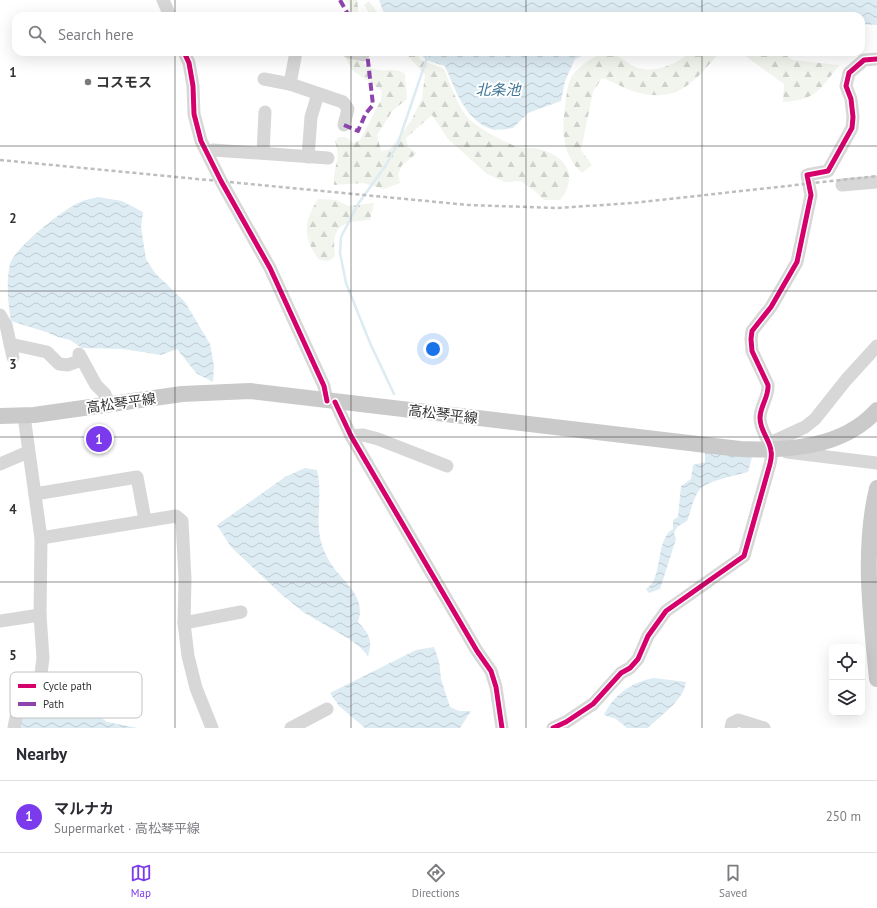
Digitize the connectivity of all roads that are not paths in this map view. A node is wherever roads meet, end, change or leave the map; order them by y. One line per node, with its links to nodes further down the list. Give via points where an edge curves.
1 (163, 0): 2 (street)
2 (168, 12)
3 (187, 56): 21 (street, via 192,79 194,114 201,141 270,268)
4 (295, 56): 7 (street)
5 (877, 58): 27 (street, via 864,60 849,73 846,86 851,98 852,128 828,170 807,175 811,195 797,262 771,307 752,331 752,351 768,385 760,419)
6 (264, 80): 7 (street)
7 (290, 84): 8 (street)
8 (318, 94): 10 (street, via 343,102 348,109); 13 (street, via 311,116)
9 (265, 112): 12 (street)
10 (344, 125)
11 (213, 150): 12 (street)
12 (263, 153): 13 (street)
13 (308, 157): 14 (street)
14 (328, 158)
15 (877, 182): 16 (street)
16 (842, 185)
17 (1, 318): 18 (street, via 6,325)
18 (10, 344): 20 (street); 22 (street, via 47,352 59,364 68,365 80,357 96,385 105,394)
19 (877, 346): 27 (street, via 815,419)
20 (13, 357)
21 (331, 401): 22 (main road, 高松琴平線, via 250,391 182,394); 26 (street); 27 (main road, 高松琴平線, via 740,449)
22 (108, 404): 25 (main road, 高松琴平線)
23 (877, 410): 27 (main road, 高松琴平線, via 856,427 824,442 803,447)
24 (0, 416): 25 (main road, 高松琴平線)
25 (24, 416): 28 (street)
26 (351, 436): 31 (street, via 378,439); 47 (street, via 477,652 491,671)
27 (770, 447): 29 (street); 48 (street, via 770,464 744,556 666,611 630,668 621,673 593,704)
28 (28, 452): 30 (street); 33 (street)
29 (877, 463)
30 (0, 464)
31 (447, 466)
32 (877, 488): 41 (main road, via 871,522 869,571)
33 (35, 494): 34 (street, via 137,477); 35 (street)
34 (145, 520): 35 (street); 39 (street, via 176,516 182,521)
35 (41, 538): 37 (street)
36 (241, 612): 39 (street)
37 (40, 615): 38 (street); 40 (street, via 43,658)
38 (0, 621)
39 (184, 623): 45 (street, via 188,656 196,688)
40 (41, 672)
41 (877, 679)
42 (327, 709): 46 (street)
43 (16, 718): 44 (street)
44 (14, 728)
45 (212, 728)
46 (291, 728)
47 (502, 728)
48 (553, 728)
49 (731, 728): 50 (street, via 732,723 738,720)
50 (764, 728)

